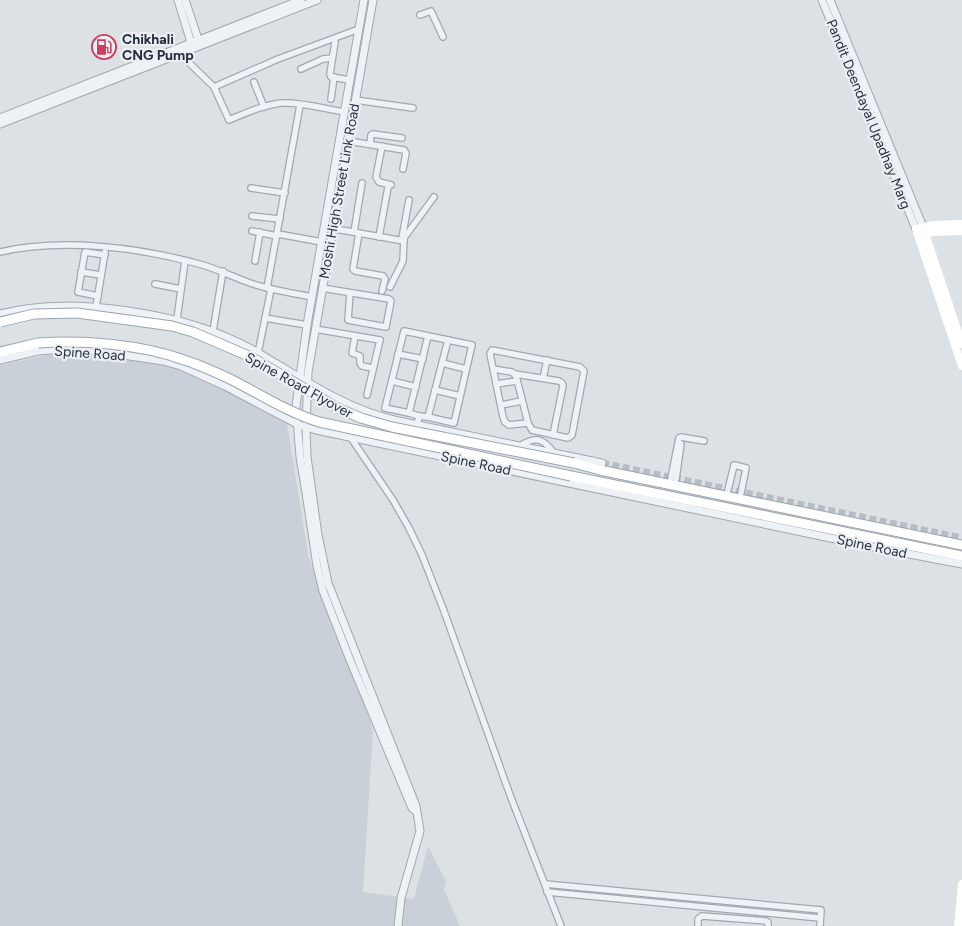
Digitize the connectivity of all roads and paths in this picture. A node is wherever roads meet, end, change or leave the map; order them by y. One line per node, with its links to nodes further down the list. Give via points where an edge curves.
1 (178, 0): 13 (street)
2 (185, 0): 13 (street)
3 (301, 0): 13 (street)
4 (317, 0): 13 (street)
5 (364, 0): 10 (street, Moshi High Street Link Road)
6 (373, 0): 22 (street, Moshi High Street Link Road)
7 (822, 0): 46 (street, Pandit Deendayal Upadhay Marg)
8 (830, 0): 46 (street, Pandit Deendayal Upadhay Marg)
9 (420, 15): 11 (street, via 431,11)
10 (359, 29): 18 (street, Moshi High Street Link Road); 20 (street)
11 (442, 37)
12 (335, 42): 15 (street)
13 (196, 45): 14 (street); 28 (street)
14 (180, 54): 20 (street); 29 (street)
15 (332, 58): 16 (street); 17 (street, via 330,74)
16 (301, 69)
17 (334, 77): 18 (street); 21 (street)
18 (350, 80): 23 (street, Moshi High Street Link Road)
19 (254, 82): 25 (street)
20 (214, 87): 25 (street, via 229,120)
21 (331, 99)
22 (355, 102): 23 (street); 26 (street); 31 (street, Moshi High Street Link Road)
23 (346, 103): 27 (street, Moshi High Street Link Road)
24 (300, 105): 25 (street, via 282,103); 27 (street); 37 (street)
25 (264, 107)
26 (413, 108)
27 (345, 112): 43 (street, Moshi High Street Link Road)
28 (0, 118)
29 (0, 124)
30 (402, 138): 32 (street, via 373,134)
31 (348, 141): 32 (street); 44 (street, Moshi High Street Link Road)
32 (370, 144): 33 (street)
33 (382, 146): 34 (street, via 406,151); 51 (street, via 376,177 379,182 390,186)
34 (403, 169)
35 (362, 183): 49 (street)
36 (251, 188): 37 (street)
37 (285, 193): 41 (street)
38 (434, 197): 52 (street)
39 (408, 200): 52 (street)
40 (252, 216): 41 (street)
41 (280, 219): 50 (street)
42 (962, 224): 46 (main road)
43 (324, 227): 44 (street); 53 (street, Moshi High Street Link Road)
44 (333, 228): 49 (street); 65 (street, Moshi High Street Link Road)
45 (252, 231): 48 (street)
46 (921, 231): 47 (main road); 82 (main road, Pandit Deendayal Upadhay Marg); 90 (main road, Pandit Deendayal Upadhay Marg)
47 (962, 231)
48 (260, 232): 50 (street); 58 (street)
49 (356, 233): 51 (street); 67 (street, via 353,269 384,276)
50 (278, 235): 53 (street); 64 (street)
51 (379, 237): 52 (street)
52 (403, 240): 63 (street, via 405,254)
53 (322, 242): 70 (street, Moshi High Street Link Road)
54 (106, 248): 55 (street, via 58,246); 56 (street); 57 (street)
55 (0, 252)
56 (105, 255): 60 (street, via 85,252); 61 (street)
57 (185, 260): 59 (street); 66 (street)
58 (255, 261)
59 (223, 271): 64 (street); 78 (street)
60 (81, 272): 61 (street); 69 (street, via 78,292)
61 (101, 275): 69 (street)
62 (155, 284): 66 (street)
63 (390, 287)
64 (269, 288): 70 (street); 73 (street)
65 (322, 288): 68 (street); 77 (street, Moshi High Street Link Road)
66 (181, 289): 74 (street)
67 (382, 291)
68 (350, 292): 68 (street, via 348,320 386,327 389,299)
69 (98, 296): 71 (street)
70 (312, 297): 76 (street, Moshi High Street Link Road)
71 (96, 306): 72 (street, Spine Road, via 34,307); 74 (street, Spine Road)
72 (0, 314)
73 (265, 318): 76 (street); 84 (street)
74 (177, 319): 78 (street, Spine Road)
75 (0, 322): 122 (main road, Spine Road Flyover, bridge, via 34,314 77,313 172,326 207,337 251,357 361,418 392,427)
76 (307, 325): 95 (street, Moshi High Street Link Road)
77 (315, 329): 79 (street); 99 (street, Moshi High Street Link Road)
78 (213, 331): 84 (street, Spine Road)
79 (355, 336): 91 (street, via 352,353 360,356 362,366); 91 (street, via 380,340)
80 (428, 336): 81 (street); 85 (street, via 404,331); 86 (street)
81 (448, 340): 89 (street); 93 (street, via 472,345)
82 (962, 344)
83 (0, 352): 123 (main road, Spine Road Flyover, bridge, via 38,343 62,342 165,354 195,364 319,422)
84 (258, 353): 95 (street, Spine Road)
85 (398, 354): 86 (street); 97 (street)
86 (423, 359): 101 (street)
87 (0, 360): 111 (street, Spine Road, via 62,349 156,360 181,366)
88 (547, 360): 92 (street, via 492,350); 96 (street); 115 (street, via 580,367 584,371 571,437)
89 (442, 363): 93 (street); 102 (street)
90 (962, 366)
91 (373, 368): 103 (street)
92 (493, 368): 94 (street); 100 (street)
93 (466, 369): 104 (street)
94 (514, 374): 96 (street); 98 (street)
95 (300, 377): 99 (street, Spine Road); 111 (street, Moshi High Street Link Road, via 296,406)
96 (543, 378): 115 (street, via 559,381 563,386)
97 (392, 381): 101 (street); 107 (street, via 385,408)
98 (517, 381): 100 (street); 105 (street)
99 (307, 382): 112 (street, Spine Road, via 354,408); 113 (street, Moshi High Street Link Road)
100 (496, 384): 106 (street)
101 (416, 387): 107 (street)
102 (435, 390): 104 (street); 109 (street)
103 (366, 394)
104 (460, 396): 109 (street, via 454,423)
105 (522, 401): 106 (street); 110 (street)
106 (500, 405): 110 (street, via 507,424)
107 (409, 413): 108 (street)
108 (420, 416): 109 (street); 112 (street)
109 (428, 417)
110 (528, 423): 114 (street, via 532,430)
111 (298, 424): 113 (street, Spine Road); 129 (street, Moshi High Street Link Road, via 321,584)
112 (417, 425): 120 (street, Spine Road)
113 (306, 427): 116 (street, Spine Road); 129 (street, Moshi High Street Link Road, via 313,500 328,583)
114 (540, 432): 115 (street); 117 (street)
115 (553, 435)
116 (351, 438): 123 (street, Spine Road); 130 (street, via 393,500 422,555)
117 (539, 440): 120 (street); 121 (street, via 547,443)
118 (704, 441): 119 (street, via 679,438 673,478)
119 (682, 443)
120 (520, 446): 121 (street, Spine Road)
121 (554, 453): 122 (street, Spine Road)
122 (601, 467): 126 (main road, Spine Road)
123 (597, 484): 127 (main road, Spine Road); 128 (street, Spine Road)
124 (728, 490): 125 (street, via 734,465 746,468)
125 (742, 492)
126 (962, 545)
127 (962, 556)
128 (962, 564)
129 (364, 685): 137 (street, via 420,824 401,898)
130 (544, 884): 132 (street); 133 (street)
131 (962, 884): 143 (main road)
132 (548, 892): 133 (street); 138 (street)
133 (731, 905): 135 (street); 135 (street, via 821,910); 136 (street)
134 (722, 918): 136 (street); 139 (street, via 702,916 698,919); 140 (street)
135 (820, 918): 142 (street)
136 (729, 919): 141 (street, via 766,921)
137 (398, 926)
138 (561, 926)
139 (698, 926)
140 (722, 926)
141 (768, 926)
142 (820, 926)
143 (958, 926)

